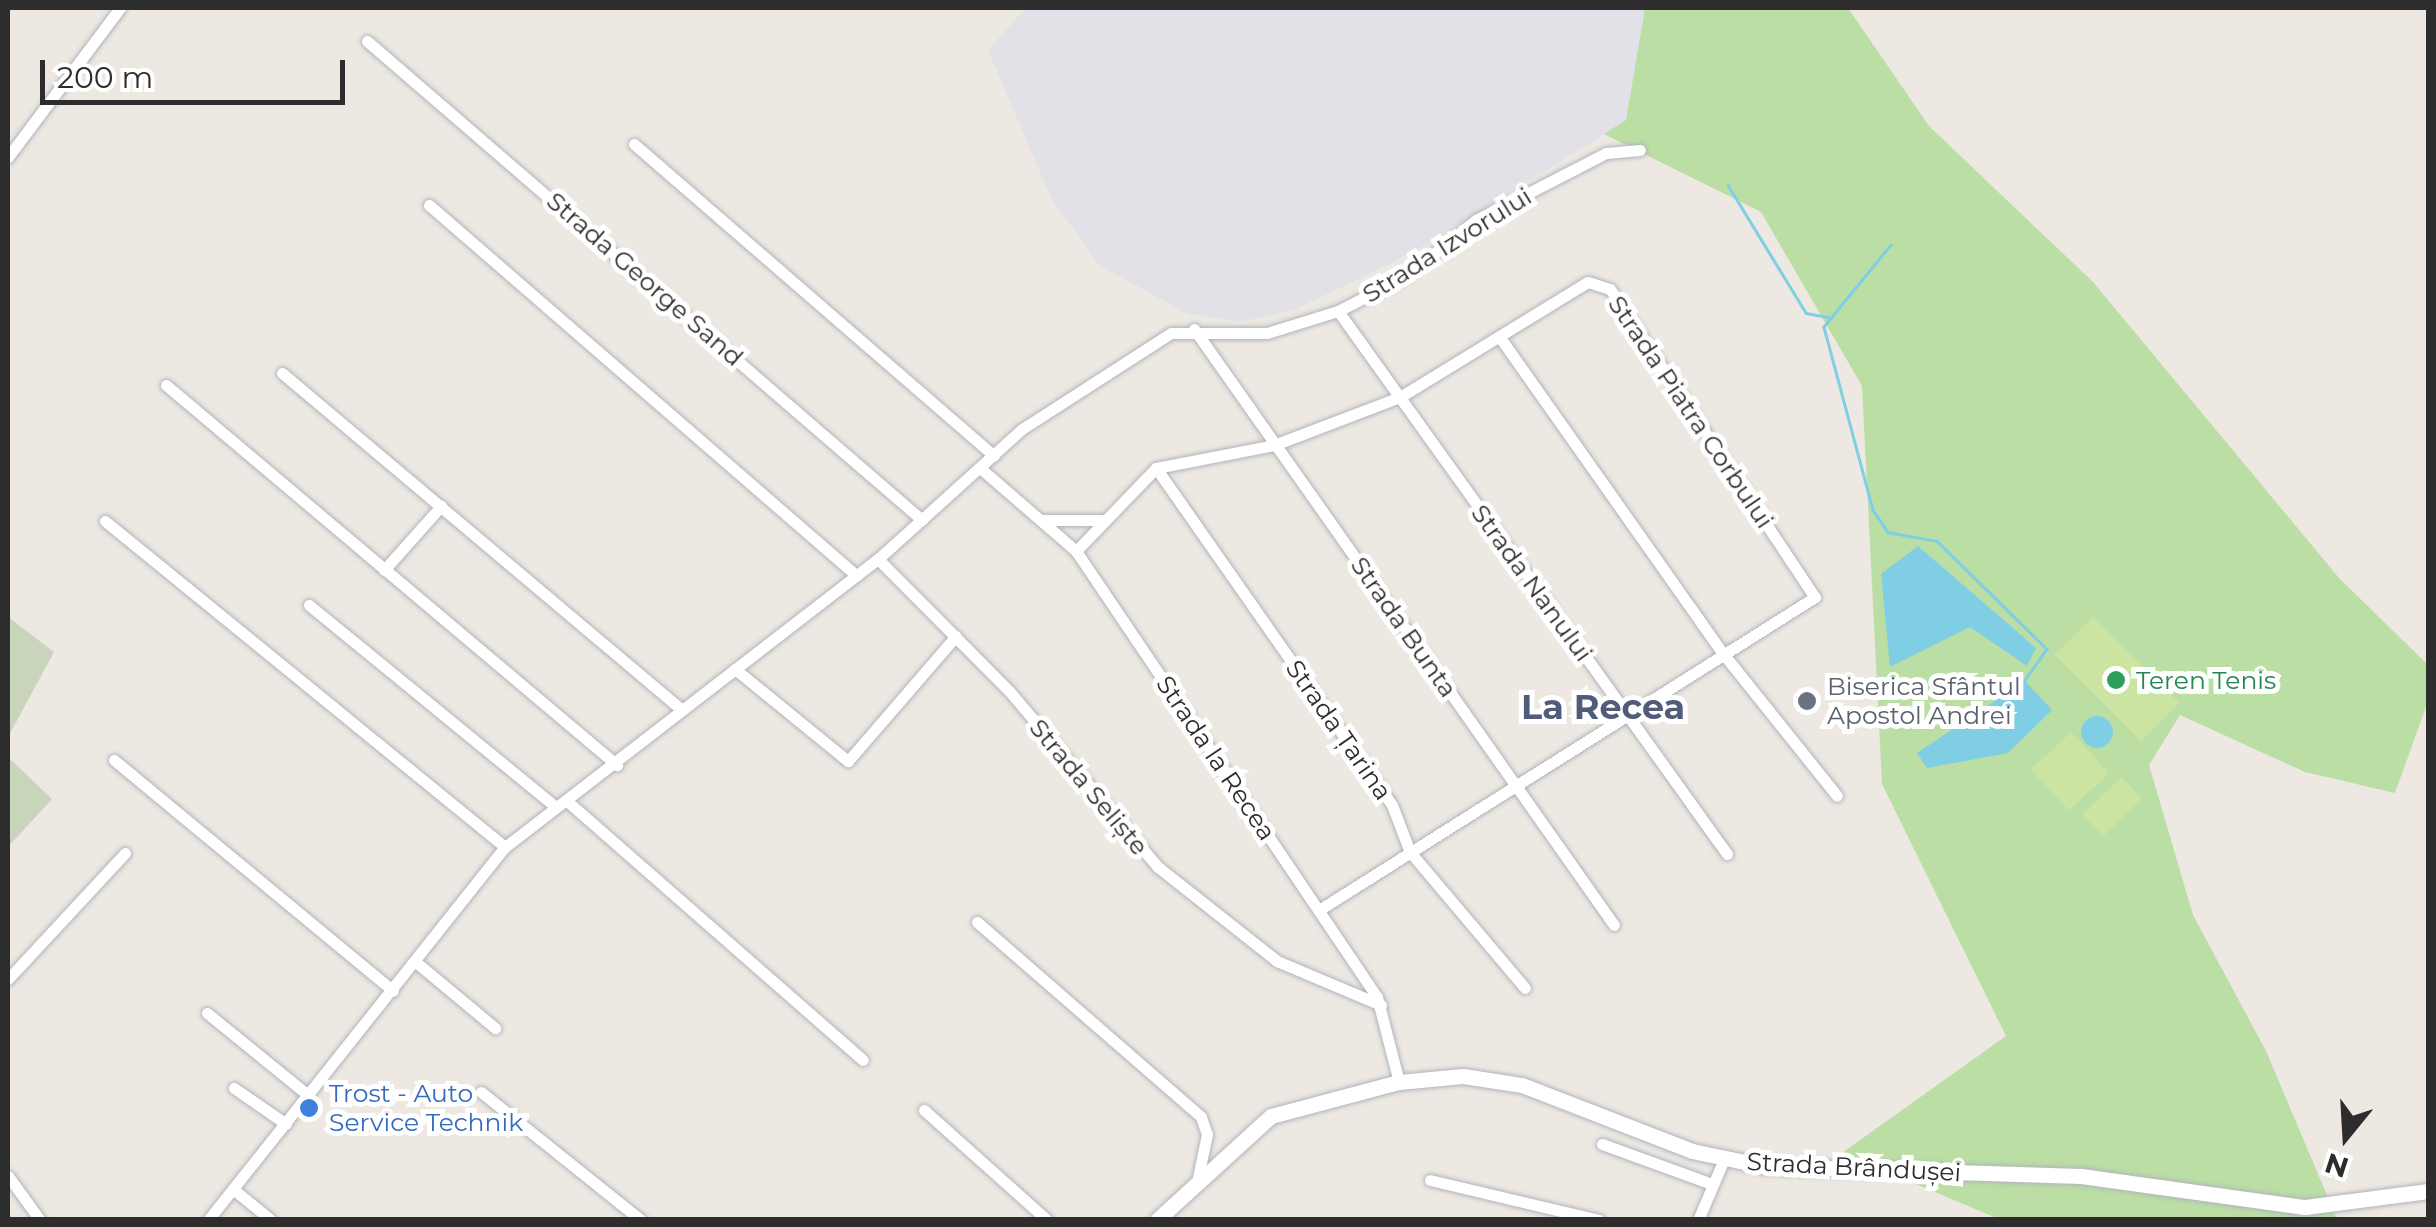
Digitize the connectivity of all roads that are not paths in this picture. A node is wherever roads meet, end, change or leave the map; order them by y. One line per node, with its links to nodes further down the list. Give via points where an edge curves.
1 (120, 8): 5 (street)
2 (367, 41): 20 (street, Strada George Sand)
3 (634, 144): 14 (street)
4 (1640, 150): 7 (street, Strada Izvorului, via 1606,153 1476,220 1406,276)
5 (8, 157)
6 (429, 205): 25 (street)
7 (1338, 311): 8 (street, Strada Izvorului, via 1267,333); 12 (street, Strada Nanului)
8 (1194, 329): 13 (street, Strada Bunta); 14 (street, Strada Izvorului, via 1171,333)
9 (1501, 339): 12 (street, Strada Piatra Corbului); 28 (street); 28 (street, Strada Piatra Corbului, via 1588,282 1601,282 1815,597)
10 (282, 373): 17 (street)
11 (166, 386): 24 (street)
12 (1400, 397): 13 (street, Strada Piatra Corbului); 31 (street, Strada Nanului)
13 (1274, 445): 16 (street, Strada Piatra Corbului); 34 (street, Strada Bunta)
14 (994, 456): 15 (street, Strada Izvorului)
15 (980, 468): 18 (street, Strada la Recea); 20 (street, Strada Izvorului)
16 (1156, 468): 19 (street); 38 (street, Strada Țarina, via 1392,805)
17 (441, 506): 24 (street); 30 (street)
18 (1038, 518): 19 (street, via 1072,526); 22 (street, Strada la Recea)
19 (1107, 519): 22 (street)
20 (922, 520): 23 (street, Strada Izvorului)
21 (105, 521): 37 (street)
22 (1076, 551): 41 (street, Strada la Recea)
23 (878, 559): 25 (street, Strada Izvorului); 27 (street, Strada Seliște)
24 (384, 570): 33 (street)
25 (857, 576): 29 (street, Strada Izvorului)
26 (309, 605): 36 (street)
27 (956, 636): 29 (street, via 848,762); 48 (street, Strada Seliște, via 1158,867 1277,961)
28 (1725, 656): 31 (street); 35 (street)
29 (735, 669): 30 (street, Strada Izvorului)
30 (682, 710): 33 (street, Strada Izvorului)
31 (1627, 716): 34 (street); 40 (street, Strada Nanului)
32 (114, 760): 47 (street)
33 (616, 765): 36 (street, Strada Izvorului)
34 (1515, 784): 38 (street); 43 (street, Strada Bunta)
35 (1837, 796)
36 (561, 804): 37 (street, Strada Izvorului); 51 (street)
37 (505, 847): 44 (street, Strada Izvorului)
38 (1410, 852): 41 (street); 46 (street, Strada Țarina)
39 (125, 853): 45 (street)
40 (1728, 854)
41 (1318, 910): 48 (street, Strada la Recea)
42 (977, 922): 61 (street, via 1201,1117 1208,1134)
43 (1614, 925)
44 (417, 962): 47 (street, Strada Izvorului); 50 (street)
45 (8, 979)
46 (1525, 988)
47 (394, 991): 55 (street, Strada Izvorului)
48 (1381, 1006): 52 (street, Strada la Recea)
49 (207, 1013): 55 (street)
50 (495, 1028)
51 (863, 1060)
52 (1399, 1082): 59 (main road, Strada Brândușei, via 1463,1076 1522,1085); 61 (main road, Strada Brândușei, via 1271,1116)
53 (234, 1088): 57 (street)
54 (482, 1092): 70 (street)
55 (308, 1096): 57 (street, Strada Izvorului)
56 (924, 1110): 71 (street)
57 (286, 1124): 64 (street, Strada Izvorului)
58 (1602, 1144): 63 (street)
59 (1720, 1159): 63 (street); 66 (main road, Strada Brândușei, via 2081,1176)
60 (8, 1176): 67 (street)
61 (1198, 1177): 72 (main road, Strada Brândușei)
62 (1430, 1180): 73 (street)
63 (1713, 1181): 74 (street)
64 (232, 1189): 68 (street, Strada Izvorului); 69 (street)
65 (2428, 1191): 66 (main road, Strada Brândușei)
66 (2303, 1214)
67 (40, 1220)
68 (208, 1220)
69 (270, 1220)
70 (641, 1220)
71 (1047, 1220)
72 (1156, 1220)
73 (1599, 1220)
74 (1698, 1220)

